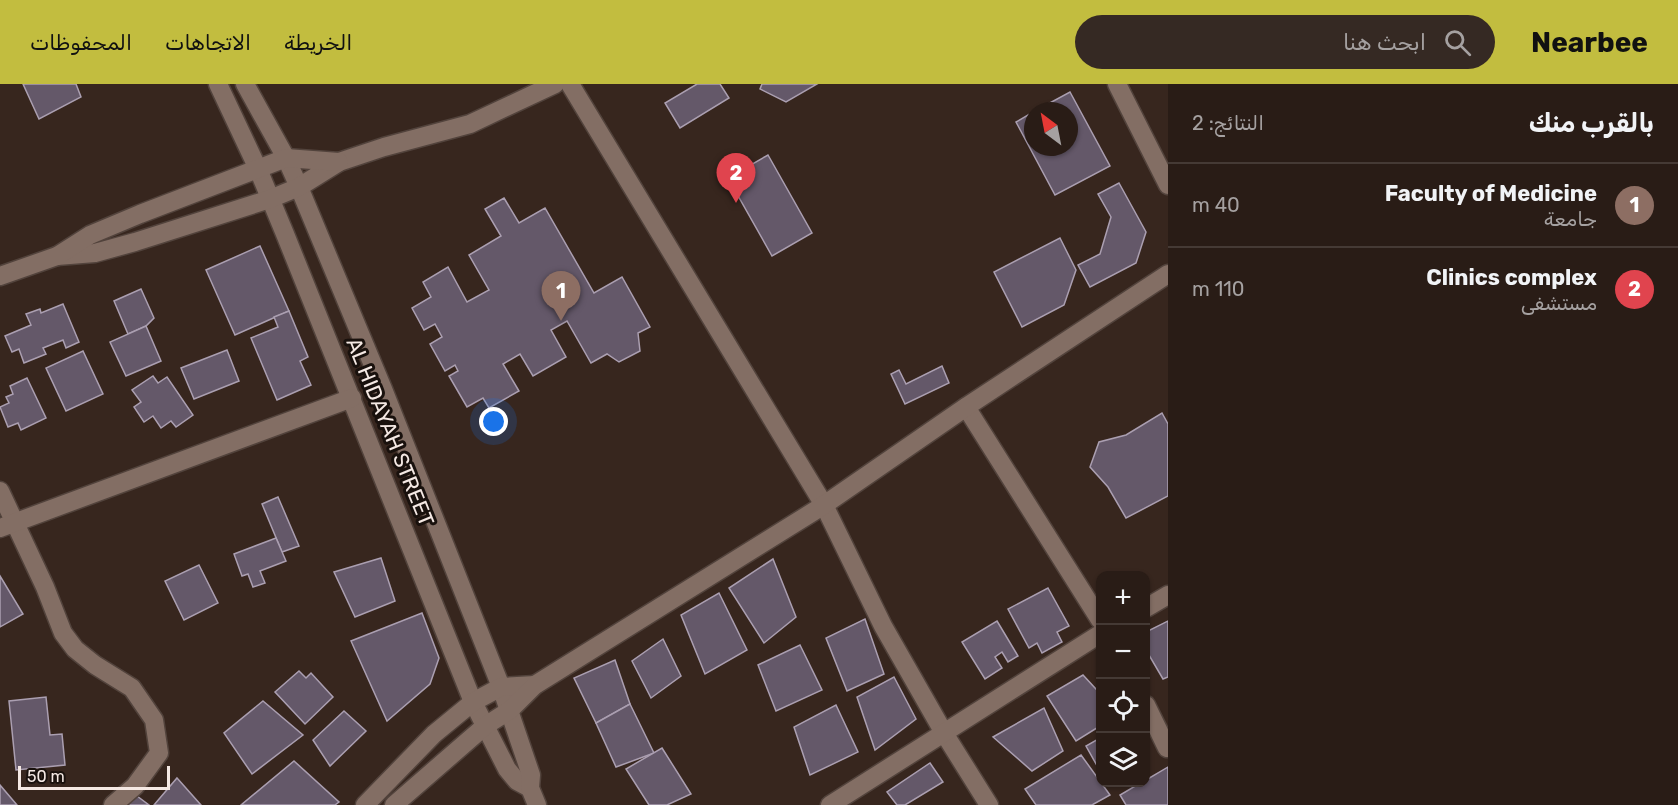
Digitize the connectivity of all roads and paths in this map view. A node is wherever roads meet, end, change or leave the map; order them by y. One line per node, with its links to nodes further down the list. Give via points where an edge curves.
1 (218, 84): 8 (street, AL HIDAYAH STREET)
2 (245, 84): 6 (street, AL HIDAYAH STREET)
3 (555, 84): 7 (street, via 470,124)
4 (570, 84): 18 (street)
5 (1117, 84): 9 (street)
6 (286, 158): 7 (street); 8 (street); 10 (street, AL HIDAYAH STREET)
7 (339, 162): 10 (street)
8 (258, 169): 11 (street, AL HIDAYAH STREET); 12 (street, via 90,235)
9 (1168, 185)
10 (299, 187): 11 (street); 25 (street, AL HIDAYAH STREET)
11 (270, 199): 12 (street, via 95,253); 15 (street, AL HIDAYAH STREET)
12 (57, 256): 14 (street)
13 (1168, 274): 16 (street)
14 (0, 276)
15 (352, 398): 19 (street); 26 (street, AL HIDAYAH STREET)
16 (966, 407): 18 (street); 22 (street)
17 (0, 491): 19 (street)
18 (824, 505): 24 (street); 30 (street, via 883,626)
19 (7, 525): 33 (street, via 45,587 63,633 75,649 132,688 154,720 159,753 135,786)
20 (1168, 595): 21 (street)
21 (1150, 606)
22 (1096, 612)
23 (1096, 637): 30 (street)
24 (536, 685): 25 (street); 27 (street)
25 (501, 687): 26 (street); 27 (street, AL HIDAYAH STREET)
26 (473, 702): 29 (street, AL HIDAYAH STREET); 34 (street, via 434,734)
27 (510, 710): 29 (street); 32 (street, AL HIDAYAH STREET, via 531,775)
28 (1150, 713): 31 (street)
29 (485, 726): 32 (street, AL HIDAYAH STREET, via 507,768); 35 (street)
30 (944, 733): 36 (street); 37 (street)
31 (1167, 748)
32 (533, 797)
33 (113, 805)
34 (365, 805)
35 (394, 805)
36 (830, 805)
37 (989, 805)

